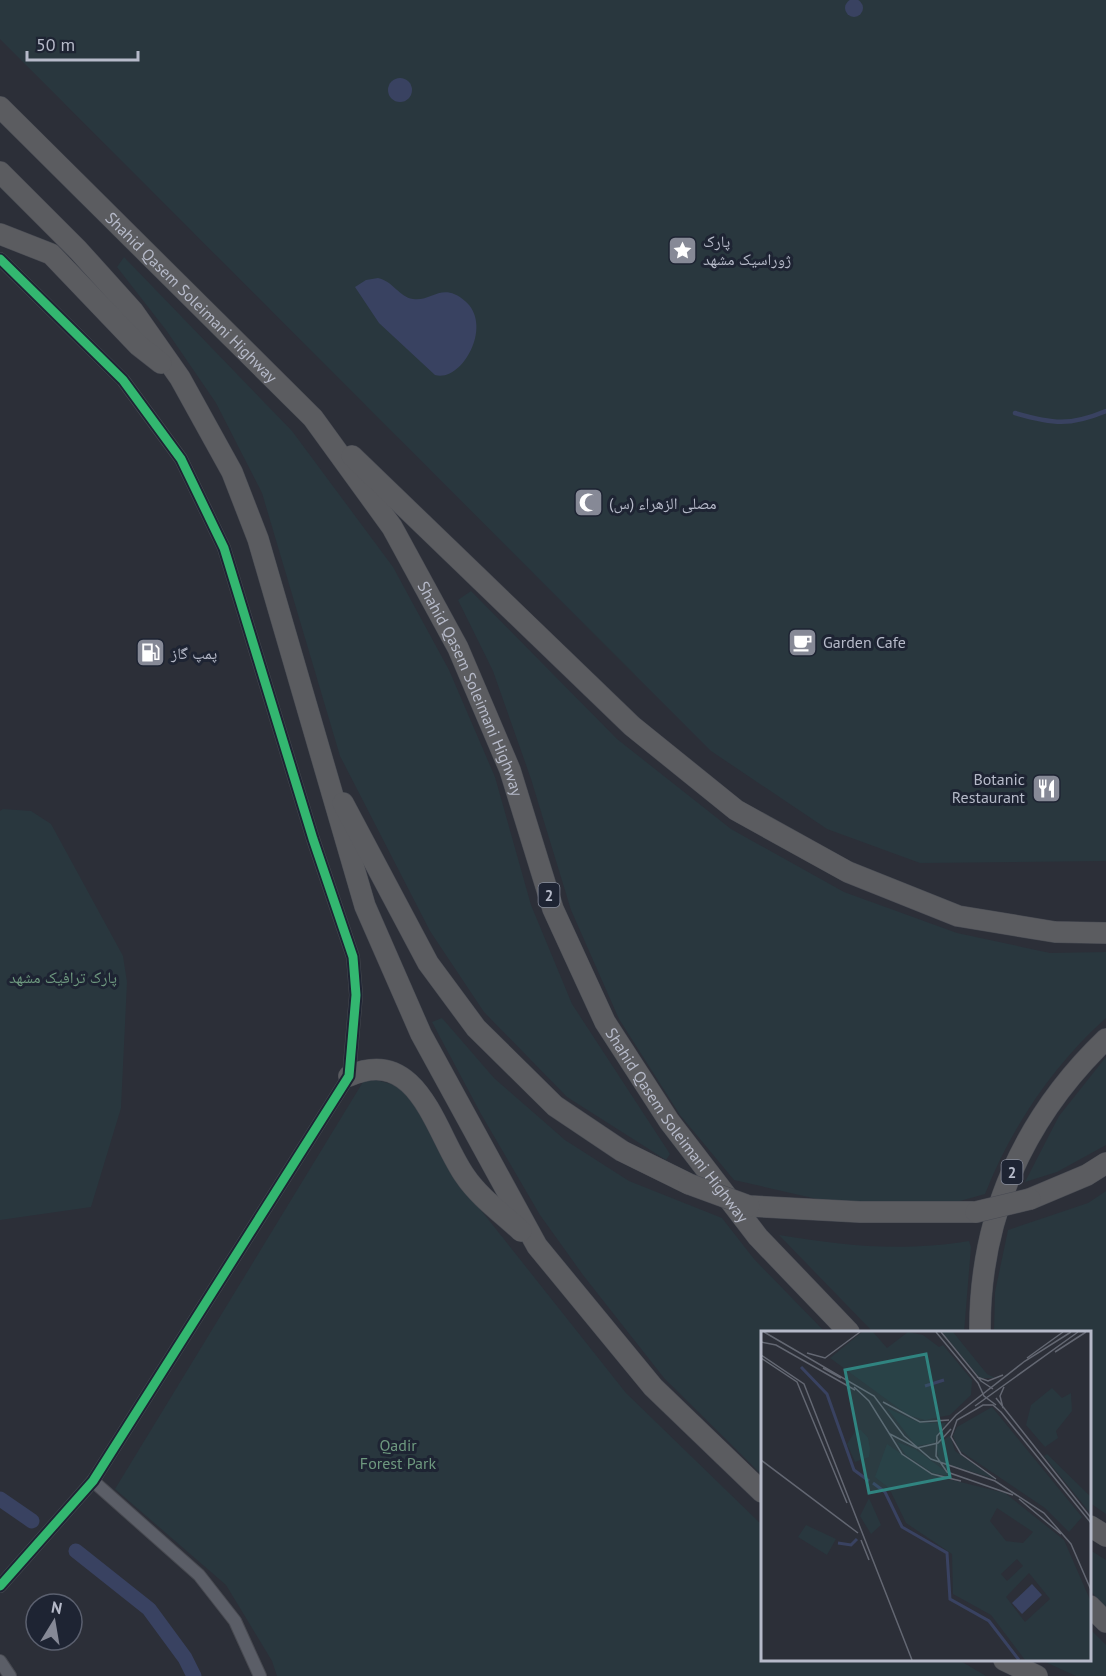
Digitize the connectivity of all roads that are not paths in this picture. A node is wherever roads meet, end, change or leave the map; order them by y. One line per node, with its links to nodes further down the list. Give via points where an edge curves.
1 (0, 107): 6 (highway, Shahid Qasem Soleimani Highway)
2 (0, 172): 5 (highway, via 133,311)
3 (0, 234): 5 (highway, via 51,254 138,345)
4 (0, 259): 12 (street, via 123,380 181,459 224,548 353,957 356,995)
5 (180, 378): 7 (highway, via 232,472 258,539)
6 (313, 418): 9 (highway, via 632,726 736,810 848,872 958,916); 15 (highway, Shahid Qasem Soleimani Highway / 2, via 392,527 458,648 510,770 553,909 605,1022 669,1121 758,1237)
7 (321, 760): 13 (highway, bridge, via 428,963 476,1028 555,1106 622,1151 689,1184 749,1206 860,1212 976,1212 1030,1199); 14 (highway, via 365,906 421,1034)
8 (1106, 926): 9 (highway)
9 (1055, 932): 10 (highway)
10 (1106, 933)
11 (1106, 1039): 16 (highway, 2, via 1044,1109 1016,1161 994,1221 980,1299)
12 (349, 1076): 14 (highway, via 368,1067 383,1069 399,1073 414,1086 466,1178); 17 (street)
13 (1106, 1163)
14 (537, 1246): 18 (highway, via 653,1387)
15 (848, 1331)
16 (980, 1331)
17 (93, 1481): 21 (street); 27 (street, via 199,1575 235,1621)
18 (761, 1491)
19 (1091, 1527): 20 (highway)
20 (1106, 1536)
21 (0, 1586)
22 (1091, 1608): 23 (highway)
23 (1106, 1622)
24 (0, 1660): 26 (street)
25 (1008, 1661): 28 (highway)
26 (10, 1676)
27 (260, 1676)
28 (1037, 1676)

